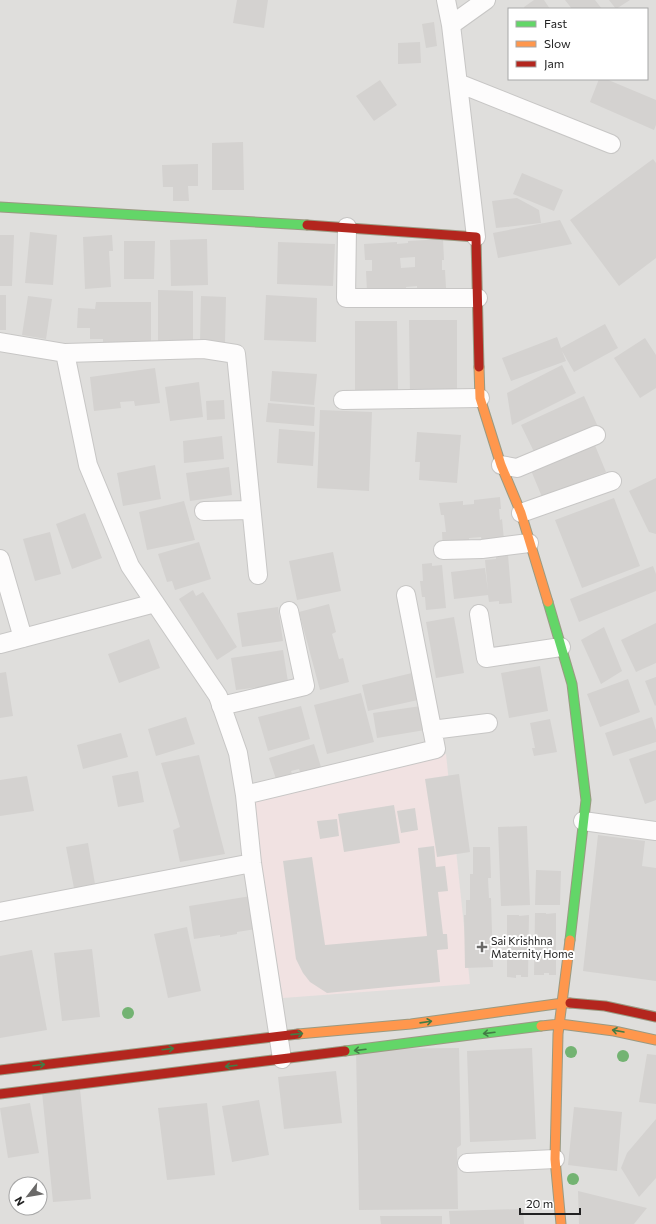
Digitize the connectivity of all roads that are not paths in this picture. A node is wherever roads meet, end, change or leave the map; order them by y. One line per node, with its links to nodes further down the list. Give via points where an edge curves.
1 (446, 0): 3 (street)
2 (486, 0): 3 (street)
3 (451, 25): 4 (street)
4 (458, 83): 5 (street); 8 (street)
5 (611, 144)
6 (0, 207): 7 (street)
7 (347, 227): 8 (street); 9 (street, via 346,298)
8 (476, 237): 9 (street)
9 (478, 298): 12 (street)
10 (0, 342): 11 (street)
11 (64, 353): 17 (street, via 204,349 236,354); 25 (street, via 88,465 130,566)
12 (480, 398): 13 (street); 15 (street)
13 (343, 400)
14 (596, 435): 15 (street, via 517,468)
15 (501, 464): 19 (street)
16 (612, 481): 19 (street)
17 (251, 510): 18 (street); 23 (street)
18 (204, 511)
19 (521, 513): 20 (street)
20 (529, 543): 21 (street, via 482,549); 30 (street)
21 (443, 550)
22 (0, 559): 28 (street)
23 (258, 575)
24 (406, 595): 33 (street)
25 (155, 603): 28 (street); 31 (street, via 218,696)
26 (289, 610): 31 (street, via 306,686)
27 (479, 614): 30 (street, via 486,658)
28 (23, 638): 29 (street)
29 (0, 644)
30 (561, 647): 35 (street, via 573,691 586,800)
31 (221, 706): 34 (street, via 238,753)
32 (488, 723): 33 (street)
33 (432, 730): 34 (street, via 436,749)
34 (245, 795): 37 (street)
35 (583, 820): 36 (street); 39 (street)
36 (656, 831)
37 (252, 863): 38 (street); 42 (street)
38 (0, 912)
39 (563, 1003): 40 (street, via 604,1006); 41 (street); 42 (street, one-way to 39, via 411,1024)
40 (656, 1017)
41 (560, 1024): 43 (street, one-way to 41); 44 (street, one-way to 44); 47 (street)
42 (279, 1036): 44 (street); 45 (street, one-way to 42)
43 (656, 1040)
44 (282, 1059): 46 (street, one-way to 46)
45 (0, 1070)
46 (0, 1094)
47 (555, 1159): 48 (street); 49 (street)
48 (467, 1163)
49 (561, 1224)

